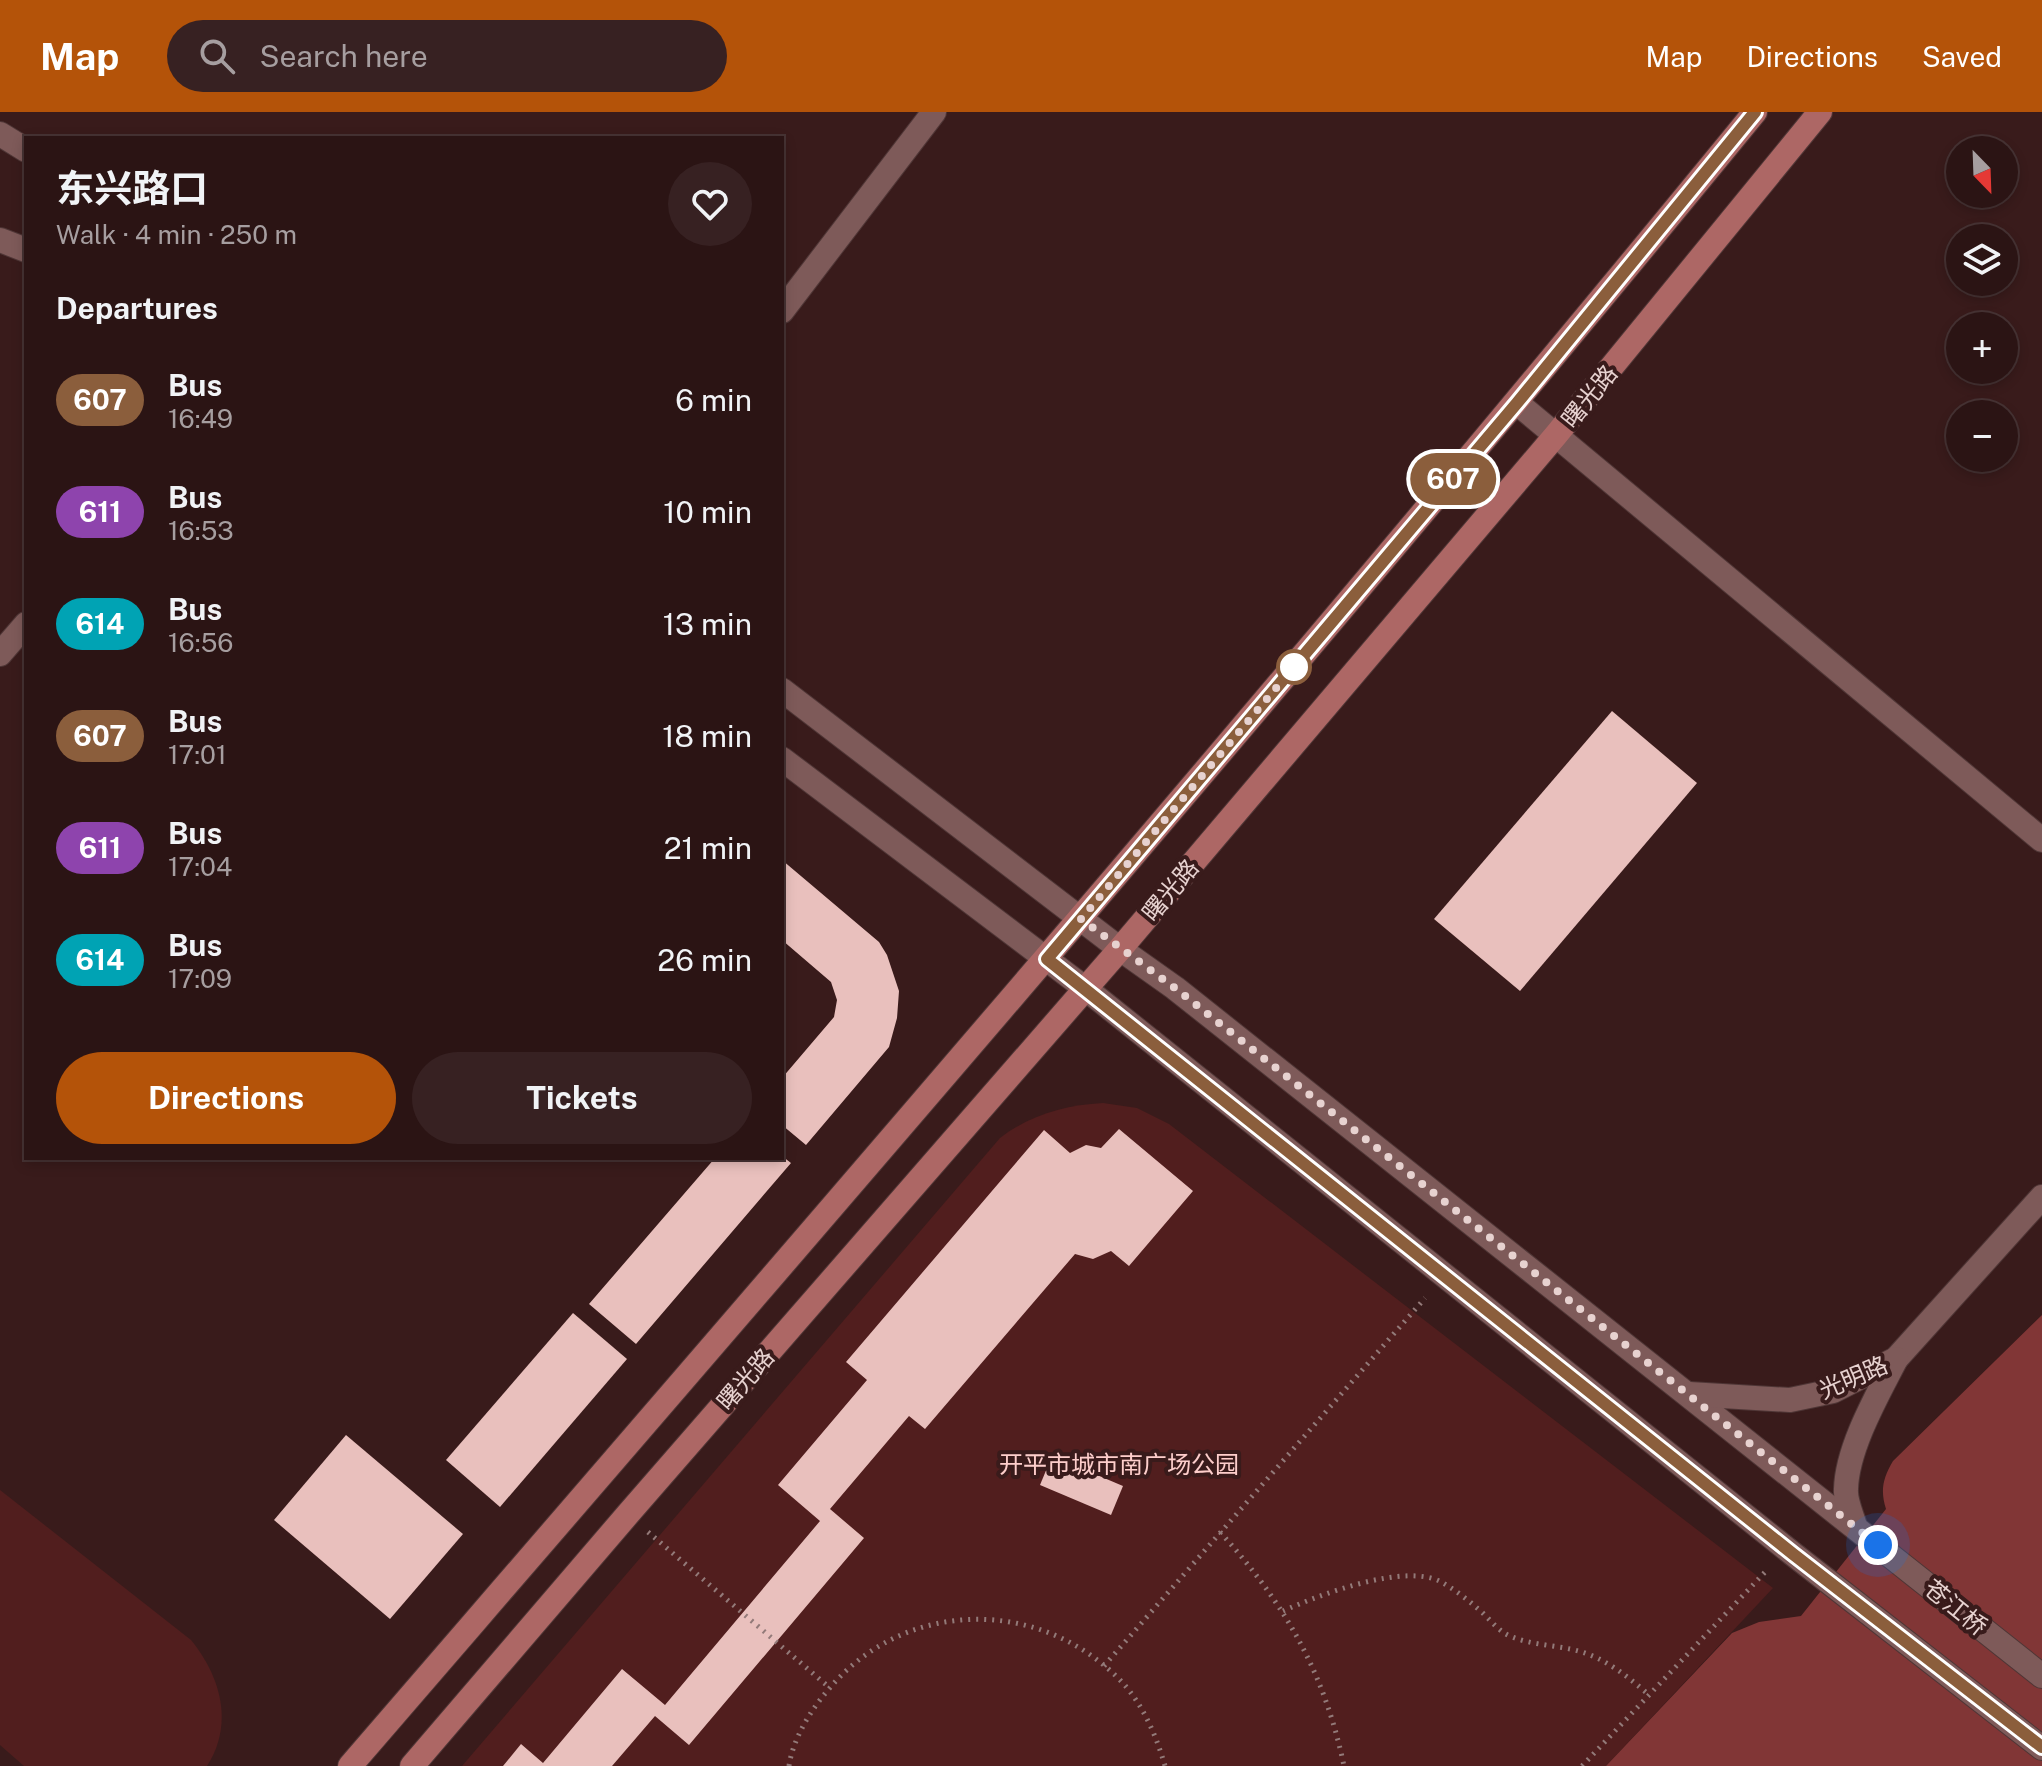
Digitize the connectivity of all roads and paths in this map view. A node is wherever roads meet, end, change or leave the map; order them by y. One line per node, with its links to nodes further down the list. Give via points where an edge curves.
1 (934, 112): 8 (street)
2 (1755, 112): 9 (main road, 曙光路)
3 (1820, 112): 10 (main road, 曙光路)
4 (0, 134): 5 (street)
5 (24, 149)
6 (0, 240): 7 (street)
7 (24, 249)
8 (784, 308)
9 (1517, 403): 10 (street); 16 (main road, 曙光路)
10 (1556, 435): 15 (street); 17 (main road, 曙光路)
11 (24, 626): 12 (street)
12 (0, 654)
13 (784, 692): 16 (street, 苍江桥)
14 (784, 761): 18 (street)
15 (2042, 840)
16 (1081, 919): 17 (street, 苍江桥); 18 (main road, 曙光路)
17 (1120, 949): 19 (main road, 曙光路); 23 (street, 苍江桥)
18 (1047, 959): 19 (street); 34 (main road, 曙光路)
19 (1086, 989): 21 (street); 24 (main road, 曙光路)
20 (2042, 1197): 22 (street, 光明路)
21 (1444, 1276): 26 (path); 27 (street)
22 (1896, 1359): 23 (street, 光明路, via 1833,1391 1790,1400); 25 (street, via 1849,1466 1845,1492)
23 (1689, 1394): 25 (street, 苍江桥)
24 (628, 1514): 31 (path); 35 (main road, 曙光路)
25 (1855, 1526): 30 (street, 苍江桥)
26 (1220, 1532): 28 (path); 29 (path)
27 (1790, 1551): 32 (path); 33 (street)
28 (1283, 1611): 32 (path, via 1348,1585 1426,1576 1453,1589 1508,1635 1587,1653 1617,1668); 38 (path, via 1334,1720)
29 (1104, 1666): 31 (path, via 1073,1643 1043,1630 980,1618 916,1628 887,1641 860,1657); 37 (path, via 1142,1709)
30 (2042, 1676)
31 (830, 1688): 36 (path, via 801,1731)
32 (1649, 1695): 39 (path)
33 (2042, 1748)
34 (350, 1766)
35 (412, 1766)
36 (789, 1766)
37 (1165, 1766)
38 (1344, 1766)
39 (1582, 1766)

